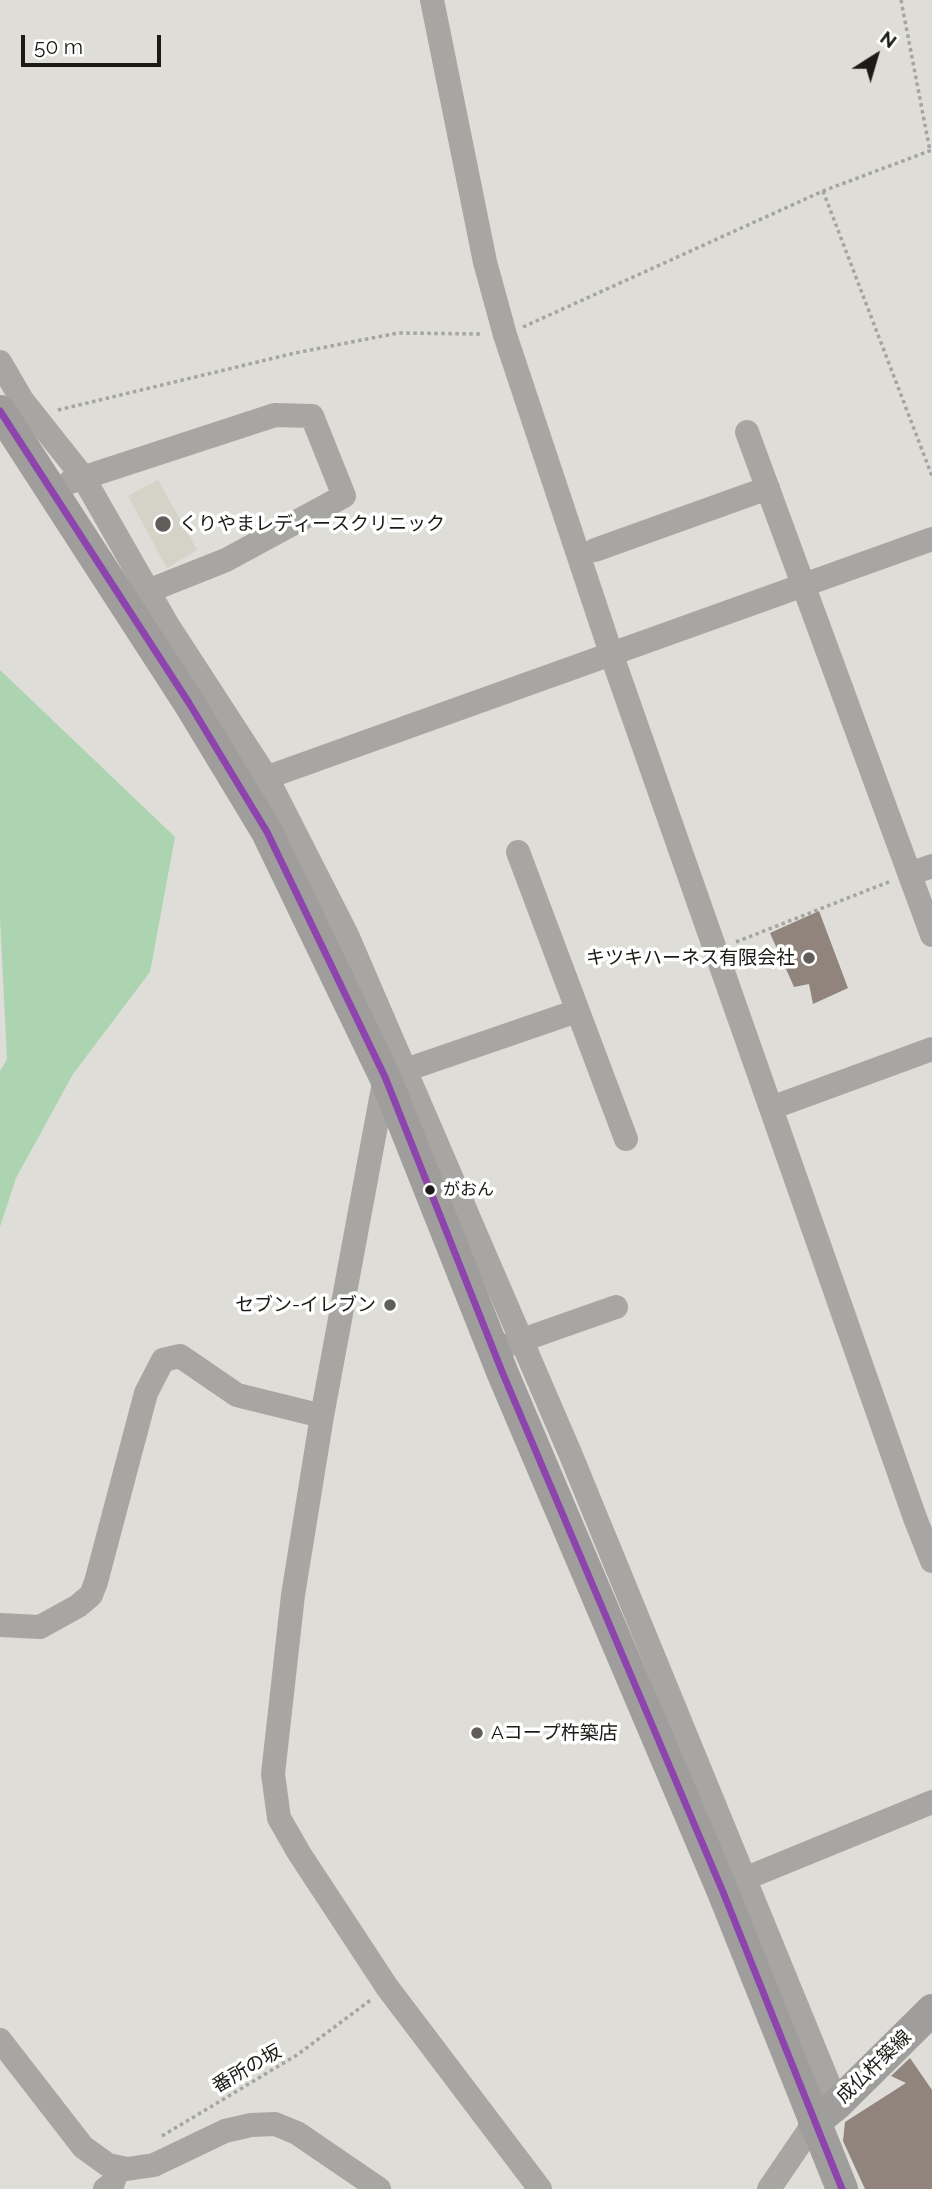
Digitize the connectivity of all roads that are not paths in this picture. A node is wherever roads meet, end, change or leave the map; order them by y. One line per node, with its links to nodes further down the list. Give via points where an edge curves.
1 (432, 0): 12 (street, via 485,262 505,335)
2 (0, 362): 5 (street, via 22,400)
3 (0, 411): 6 (main road)
4 (747, 432): 7 (street)
5 (83, 477): 6 (street); 11 (street); 11 (street, via 275,415 312,416 344,496 226,560)
6 (50, 488): 11 (main road)
7 (768, 488): 9 (street); 10 (street)
8 (932, 539): 10 (street)
9 (595, 550)
10 (803, 587): 12 (street); 15 (street)
11 (136, 598): 13 (main road, via 189,703)
12 (612, 656): 13 (street); 20 (street)
13 (253, 783): 19 (main road, via 267,832)
14 (518, 852): 17 (street)
15 (921, 870): 16 (street)
16 (932, 935)
17 (577, 1011): 19 (street); 21 (street)
18 (932, 1049): 20 (street)
19 (395, 1074): 23 (main road); 24 (street)
20 (771, 1108): 25 (street)
21 (626, 1139)
22 (616, 1307): 23 (street)
23 (508, 1346): 28 (main road)
24 (322, 1416): 26 (street, via 237,1395 180,1356 163,1360 146,1393 91,1595 40,1627); 34 (street, via 293,1595 273,1774 279,1818 387,1987)
25 (932, 1560)
26 (0, 1625)
27 (932, 1802): 28 (street)
28 (734, 1885): 31 (main road)
29 (932, 2010): 31 (main road, 成仏杵築線)
30 (0, 2040): 32 (street)
31 (825, 2113): 35 (street); 36 (main road)
32 (113, 2182): 33 (street, via 225,2131 275,2124 297,2133)
33 (379, 2189)
34 (540, 2189)
35 (769, 2189)
36 (842, 2189)

